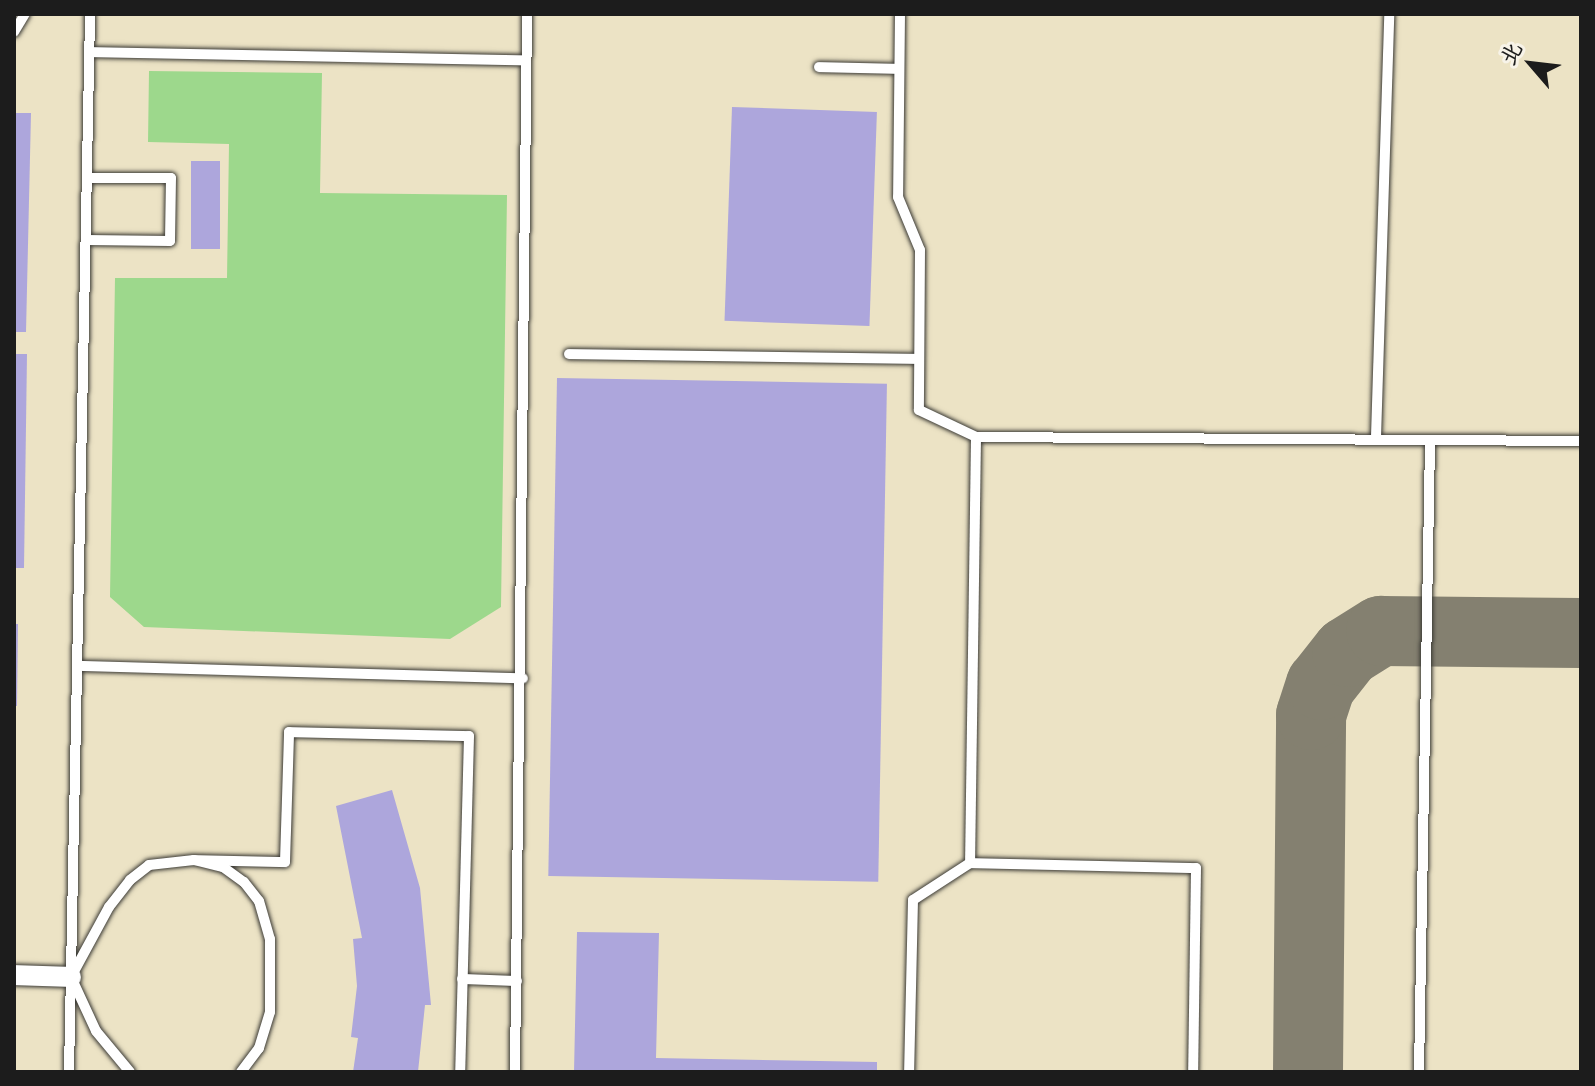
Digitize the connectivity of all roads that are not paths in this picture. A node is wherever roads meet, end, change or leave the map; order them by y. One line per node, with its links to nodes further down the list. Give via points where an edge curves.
1 (25, 14): 6 (lane)
2 (90, 14): 7 (lane)
3 (527, 14): 8 (lane)
4 (900, 14): 10 (lane)
5 (1389, 14): 16 (lane)
6 (14, 32)
7 (90, 52): 8 (lane); 11 (lane)
8 (526, 60): 20 (lane)
9 (819, 67): 10 (lane)
10 (899, 69): 14 (lane, via 898,197 920,250)
11 (87, 178): 12 (lane); 12 (lane, via 171,178 170,241)
12 (86, 240): 19 (lane)
13 (569, 354): 14 (lane)
14 (919, 359): 15 (lane, via 919,410)
15 (976, 437): 16 (lane); 22 (lane)
16 (1376, 437): 17 (lane)
17 (1430, 441): 18 (lane); 34 (lane)
18 (1581, 441)
19 (80, 666): 20 (lane); 24 (lane)
20 (523, 678): 26 (lane)
21 (194, 860): 24 (lane, via 149,865 130,880); 25 (lane, via 285,862 289,732 469,736); 29 (lane, via 223,867 244,882 259,901 270,939 270,1012 259,1048)
22 (970, 863): 32 (lane, via 913,900); 33 (lane, via 1196,868)
23 (14, 975): 24 (street)
24 (71, 977): 27 (lane); 28 (lane, via 96,1031)
25 (462, 979): 26 (lane); 30 (lane)
26 (517, 981): 31 (lane)
27 (69, 1072)
28 (130, 1072)
29 (241, 1072)
30 (460, 1072)
31 (515, 1072)
32 (909, 1072)
33 (1193, 1072)
34 (1419, 1072)

